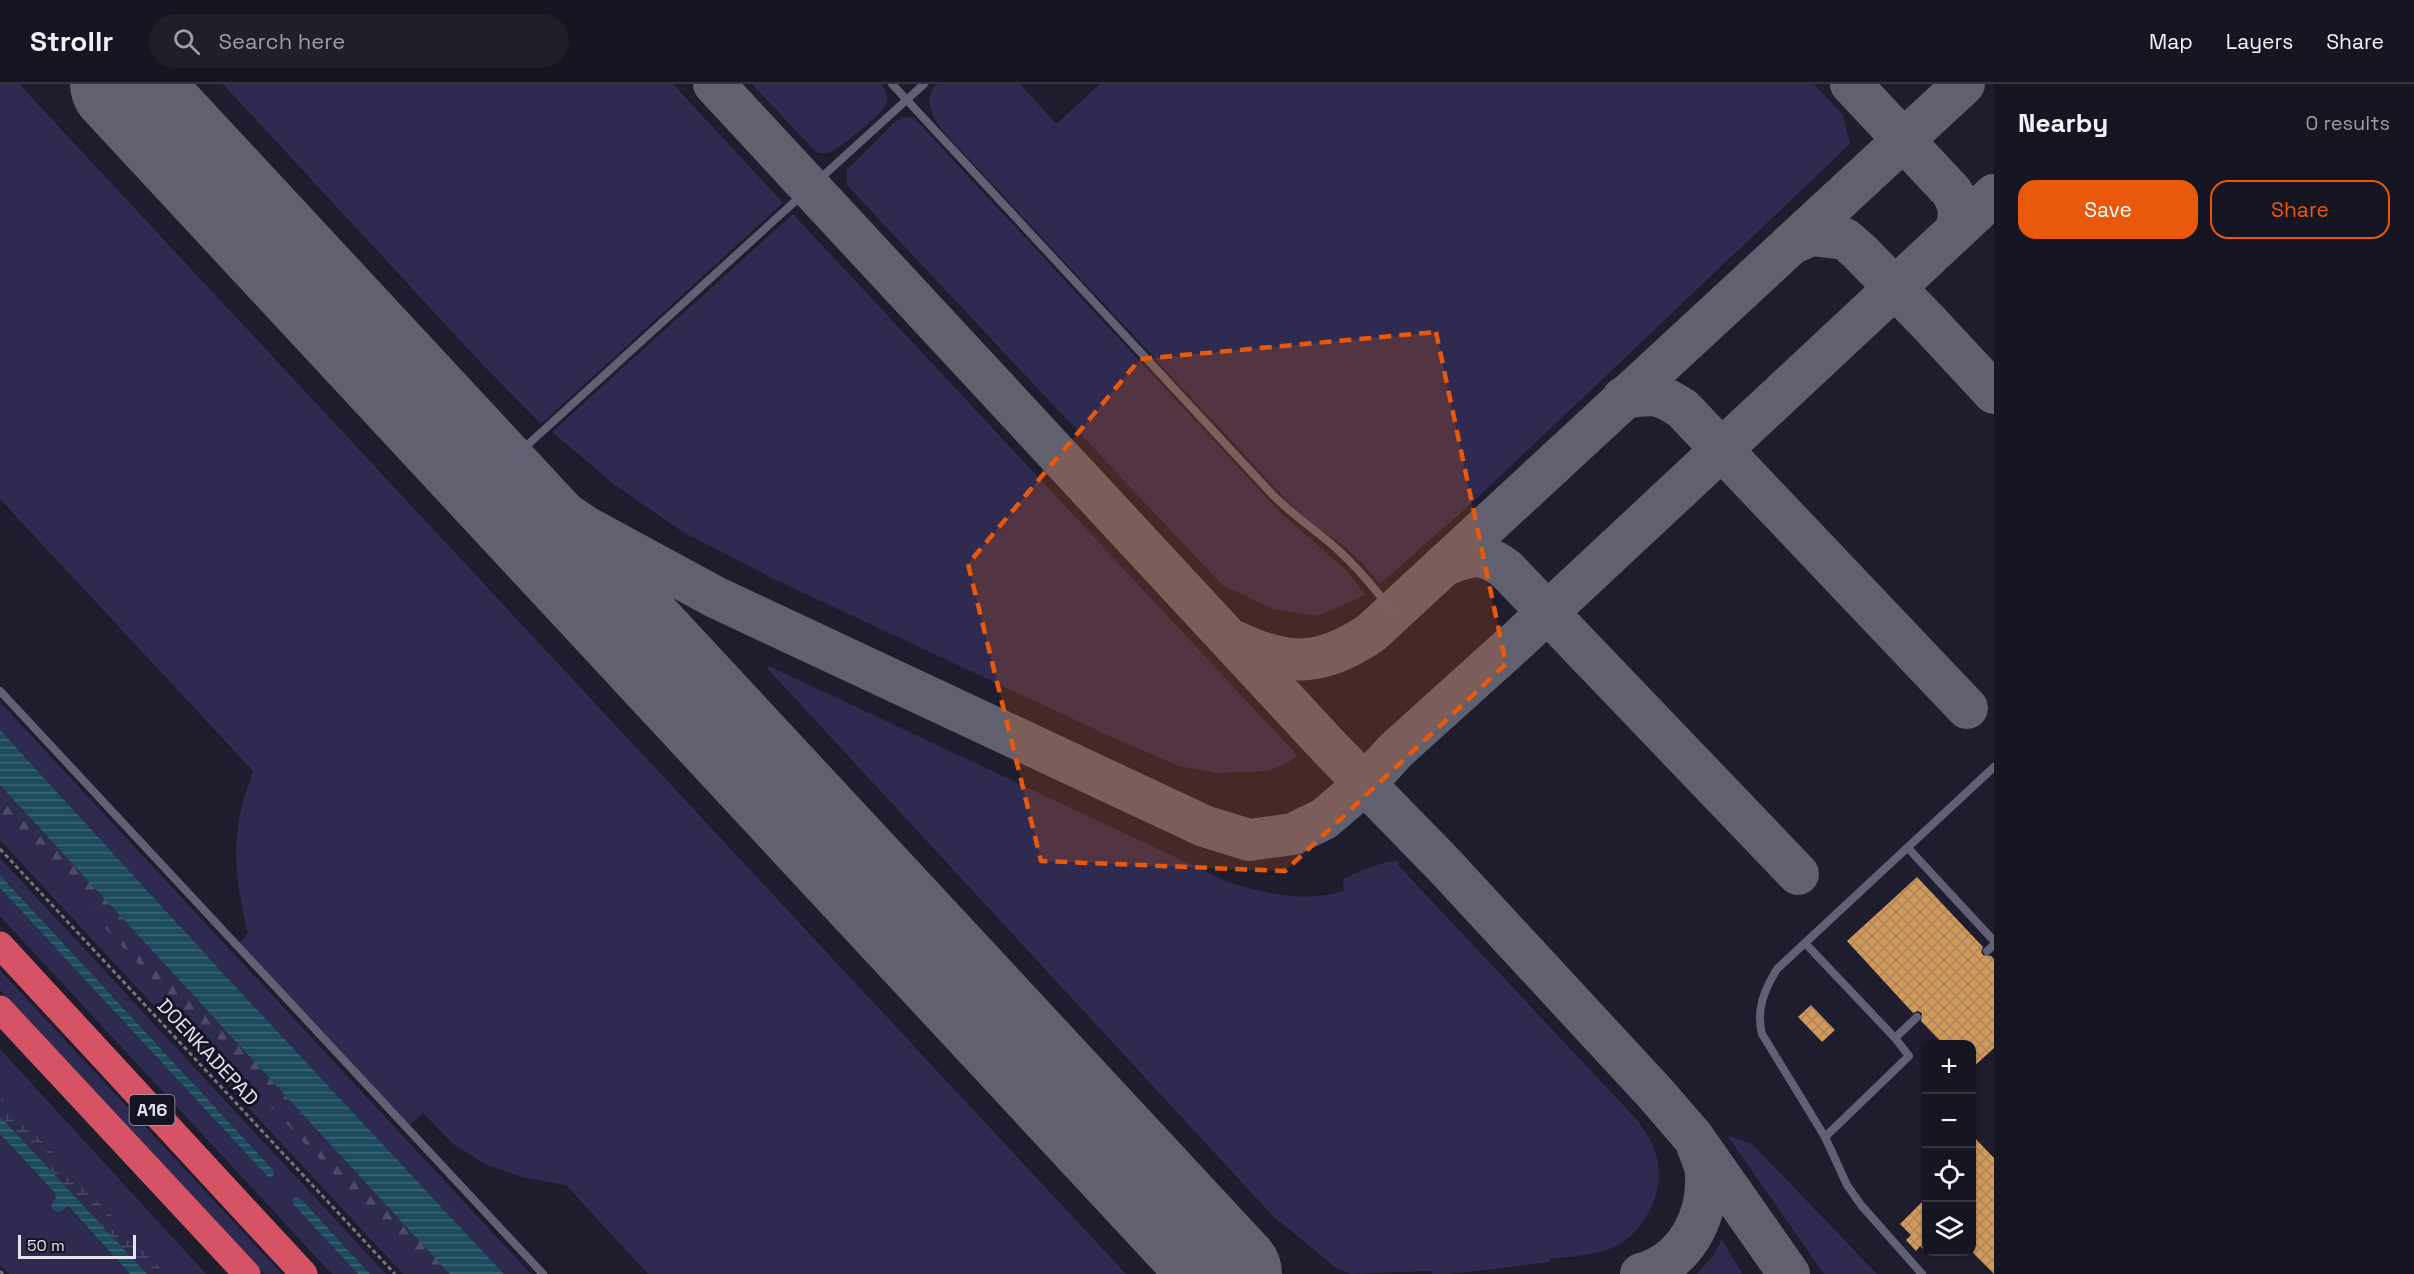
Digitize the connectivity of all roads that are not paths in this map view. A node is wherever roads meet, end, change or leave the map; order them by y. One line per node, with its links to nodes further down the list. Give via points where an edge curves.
1 (892, 84): 3 (lane)
2 (924, 84): 3 (lane)
3 (908, 100): 4 (lane); 5 (lane, via 1271,493 1337,549)
4 (501, 469)
5 (1393, 612)
6 (0, 691): 19 (lane)
7 (1994, 767): 8 (lane)
8 (1908, 848): 9 (lane); 10 (lane)
9 (1994, 943): 12 (lane)
10 (1805, 944): 15 (lane); 16 (lane, via 1777,969 1768,983 1759,1020 1772,1052)
11 (0, 945): 18 (highway, A16)
12 (1987, 951)
13 (0, 1009): 17 (highway, A16)
14 (1917, 1017): 15 (lane)
15 (1895, 1038): 16 (lane, via 1909,1056)
16 (1825, 1137): 20 (lane, via 1847,1185 1861,1205)
17 (247, 1274)
18 (304, 1274)
19 (543, 1274)
20 (1922, 1274)

